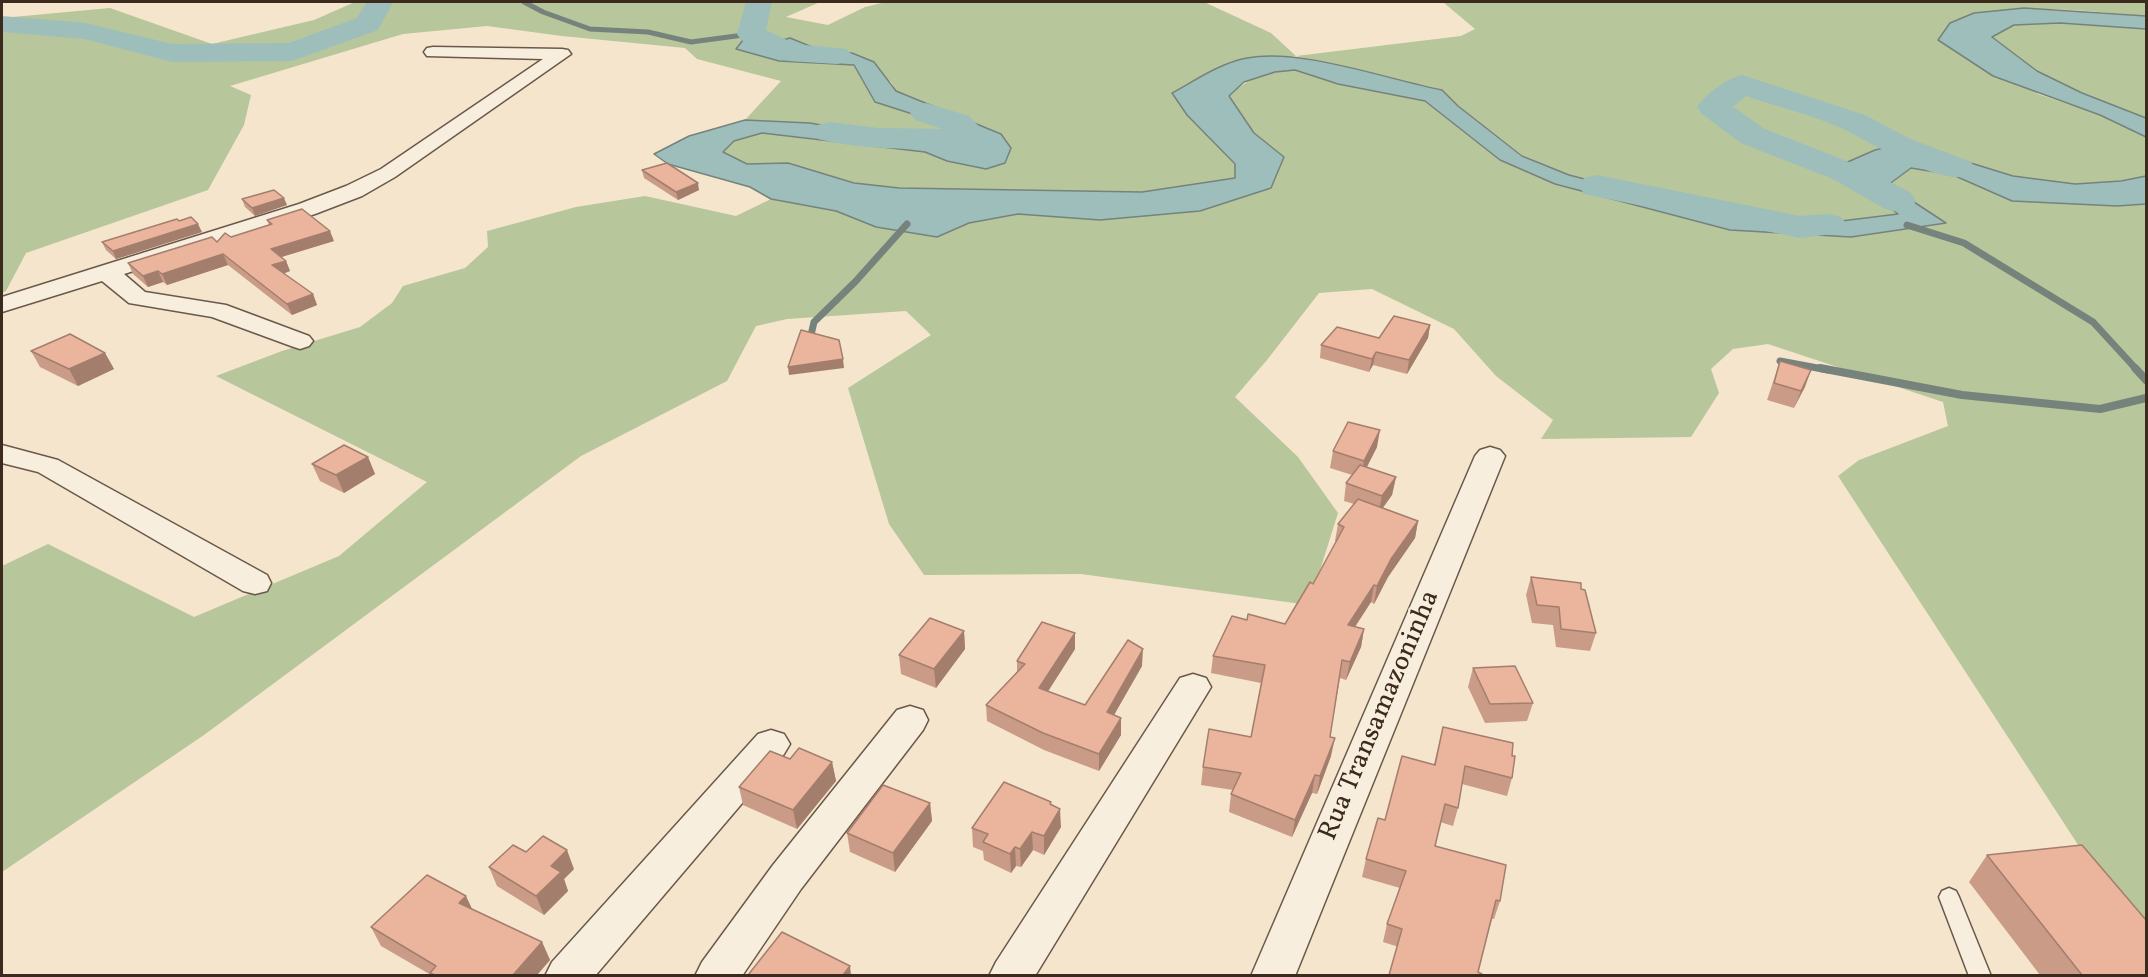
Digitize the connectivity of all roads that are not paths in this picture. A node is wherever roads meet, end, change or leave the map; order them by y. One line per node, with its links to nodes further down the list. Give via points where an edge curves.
1 (433, 52): 2 (street, via 562,54 388,173 354,191)
2 (106, 272): 3 (street); 4 (street, via 138,298 217,310)
3 (2, 305)
4 (300, 341)
5 (2, 454): 7 (street, via 48,465)
6 (1490, 456): 15 (street, Rua Transamazoninha)
7 (255, 584)
8 (1192, 687): 14 (street)
9 (910, 720): 13 (street, via 787,877)
10 (771, 744): 12 (street)
11 (1949, 897): 16 (lane)
12 (567, 975)
13 (717, 975)
14 (1011, 975)
15 (1273, 975)
16 (1980, 975)

